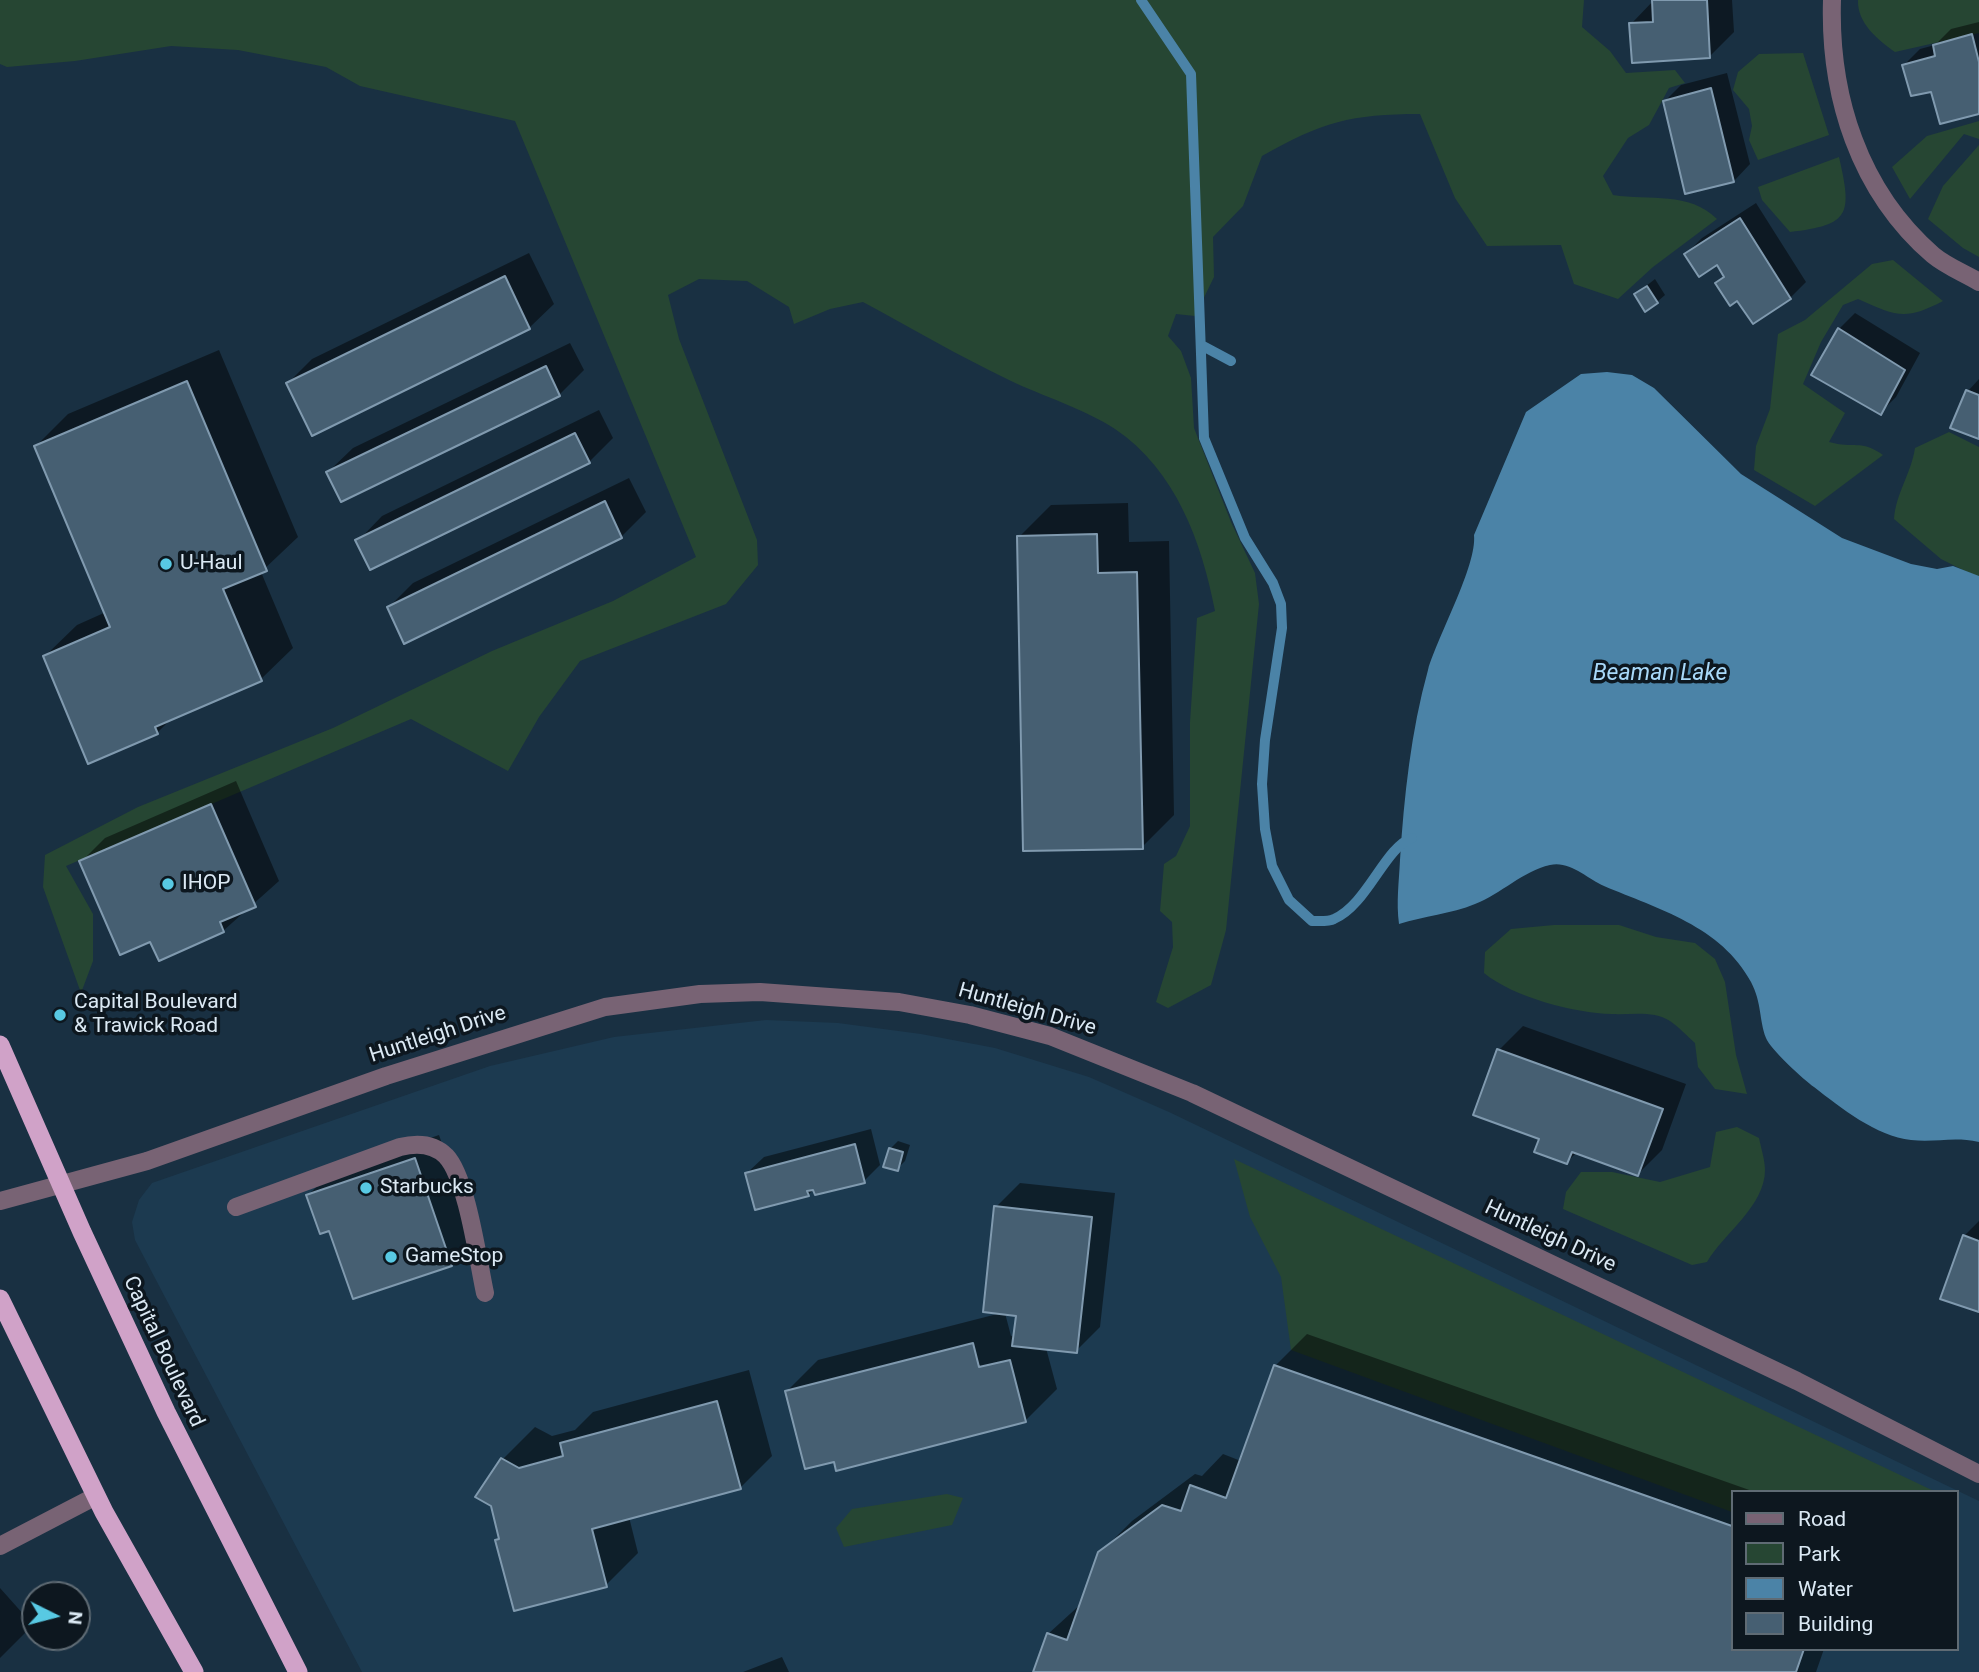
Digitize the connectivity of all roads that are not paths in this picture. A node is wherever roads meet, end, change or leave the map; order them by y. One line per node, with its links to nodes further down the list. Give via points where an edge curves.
1 (1832, 0): 2 (street, via 1835,67 1846,121 1865,170 1896,216 1934,256)
2 (1979, 282)
3 (0, 1045): 4 (highway, Capital Boulevard)
4 (61, 1184): 5 (street, Huntleigh Drive); 9 (street, Huntleigh Drive, via 147,1161 399,1071 605,1007 700,994 760,992 900,1002 1050,1036 1148,1074 1581,1276); 13 (highway, Capital Boulevard, via 166,1412)
5 (0, 1200)
6 (236, 1208): 7 (street, via 400,1147 434,1147 455,1169)
7 (485, 1293)
8 (0, 1299): 10 (highway)
9 (1979, 1474)
10 (96, 1496): 11 (street); 12 (highway)
11 (0, 1546)
12 (194, 1672)
13 (298, 1672)

